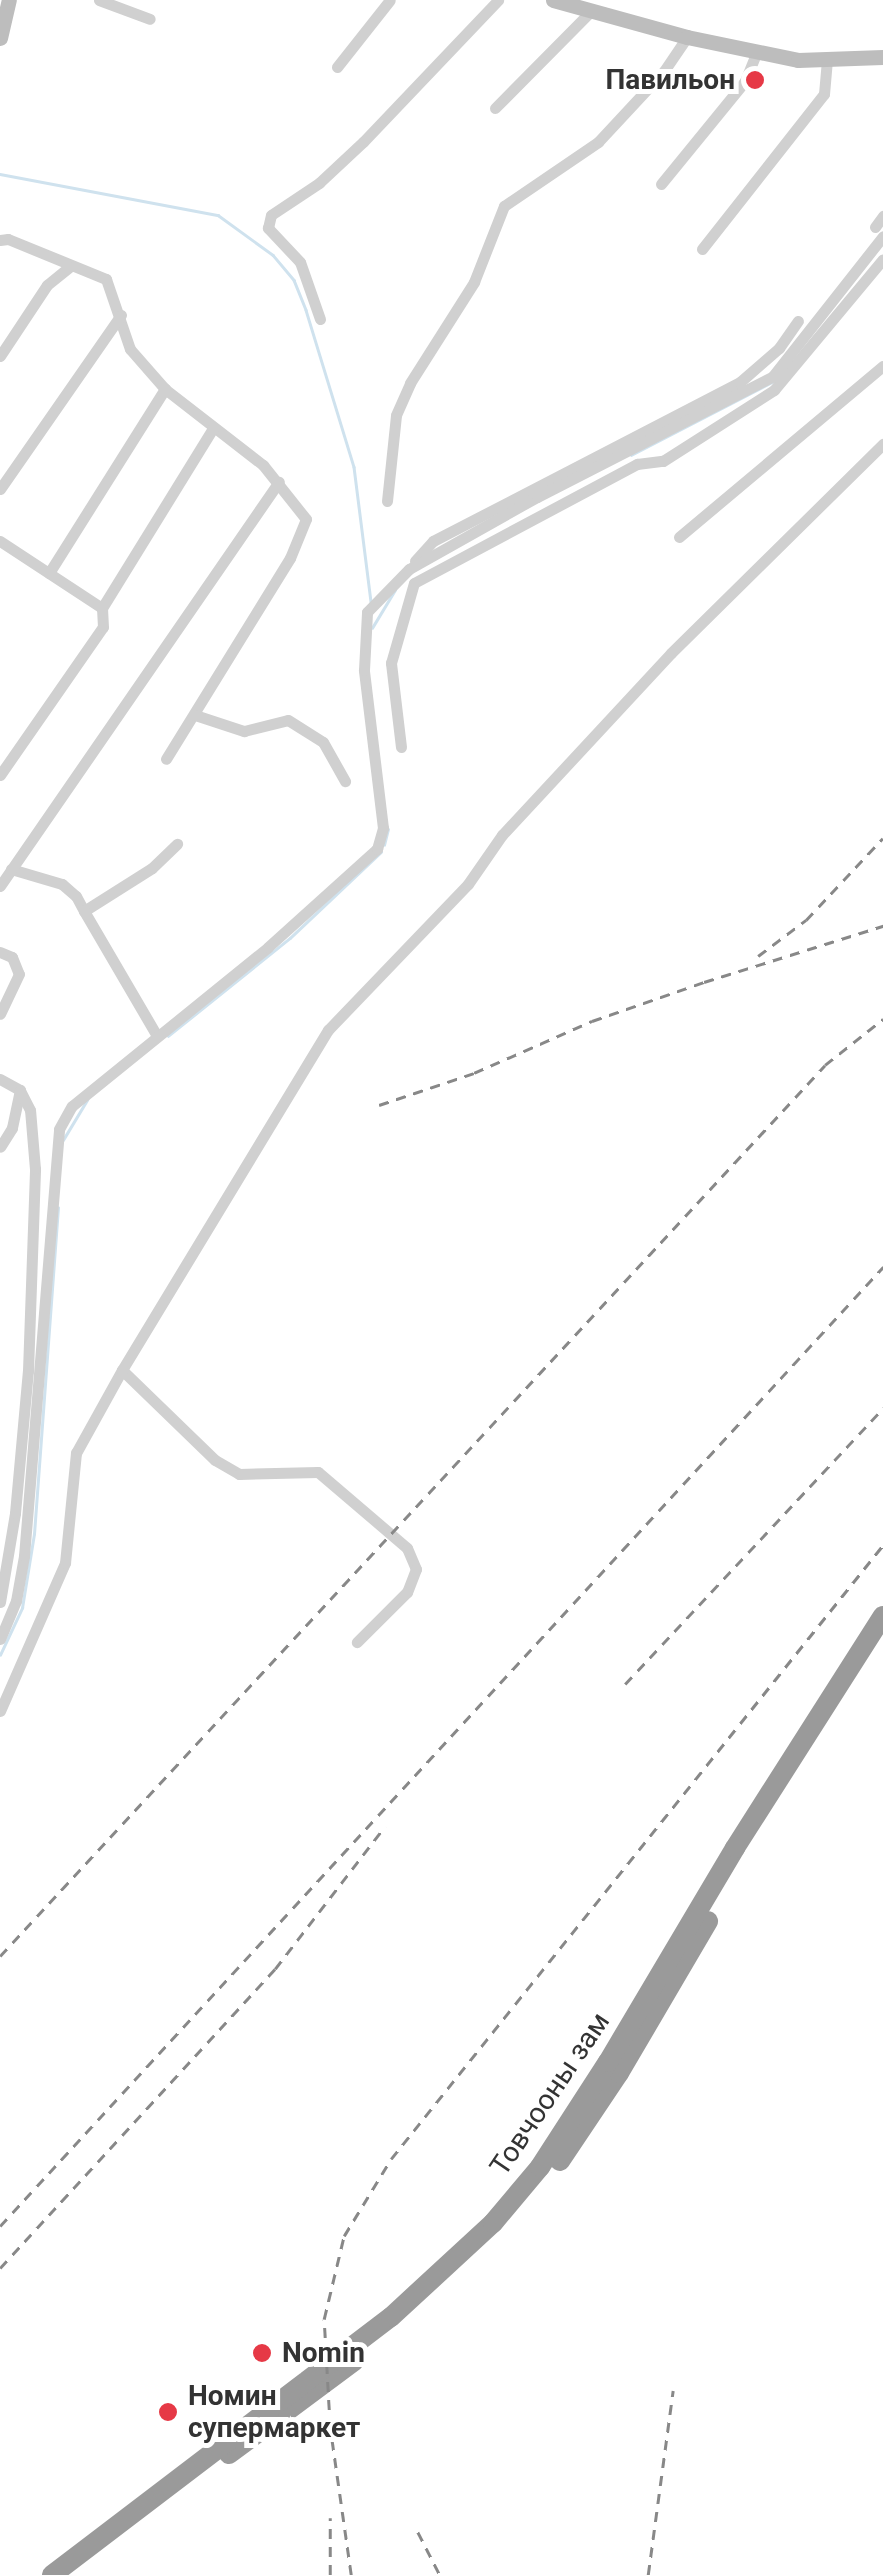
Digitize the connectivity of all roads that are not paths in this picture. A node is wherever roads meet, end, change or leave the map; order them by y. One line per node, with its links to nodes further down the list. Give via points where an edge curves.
1 (10, 0): 9 (main road)
2 (98, 0): 7 (street)
3 (390, 0): 13 (street)
4 (498, 0): 22 (street, via 363,142 270,216 268,228 300,262)
5 (553, 0): 6 (main road)
6 (591, 11): 8 (main road); 14 (street)
7 (150, 20)
8 (687, 37): 10 (main road); 31 (street, via 598,142 504,206 474,282 396,415)
9 (0, 38)
10 (757, 52): 12 (main road); 15 (street, via 745,81)
11 (883, 58): 12 (main road)
12 (826, 60): 18 (street, via 824,94)
13 (336, 67)
14 (495, 108)
15 (661, 184)
16 (880, 226): 34 (street, via 774,376)
17 (0, 240): 20 (street)
18 (702, 249)
19 (883, 259): 38 (street, via 774,390 662,461 637,464 414,584 391,663)
20 (69, 267): 21 (street, via 106,279); 24 (street, via 47,285)
21 (121, 315): 26 (street, via 130,348); 30 (street)
22 (320, 319)
23 (798, 321): 34 (street, via 740,382 433,541)
24 (0, 356)
25 (883, 366): 32 (street)
26 (166, 389): 27 (street); 35 (street)
27 (213, 428): 29 (street); 36 (street)
28 (883, 444): 52 (street, via 671,652 502,835 468,884 328,1030)
29 (278, 482): 37 (street, via 306,519 290,558); 43 (street)
30 (0, 489)
31 (387, 501)
32 (679, 537)
33 (0, 541): 35 (street)
34 (409, 569): 48 (street, via 367,612 364,670 381,840 268,947)
35 (49, 574): 36 (street)
36 (102, 608): 40 (street, via 103,626)
37 (195, 715): 39 (street); 41 (street, via 244,731 288,720 323,742)
38 (401, 747)
39 (166, 759)
40 (0, 775)
41 (345, 781)
42 (177, 844): 45 (street, via 152,868)
43 (11, 869): 44 (street); 45 (street, via 62,884)
44 (0, 886)
45 (84, 910): 48 (street)
46 (0, 952): 47 (street, via 12,957 19,974)
47 (0, 1014)
48 (156, 1034): 56 (street, via 72,1106 59,1129 24,1556)
49 (0, 1079): 50 (street)
50 (20, 1090): 51 (street, via 12,1128); 53 (street, via 30,1110 35,1169 28,1370)
51 (0, 1147)
52 (122, 1370): 57 (street, via 215,1460 238,1474 318,1472 407,1548 416,1569 407,1592); 58 (street, via 76,1453 65,1563)
53 (0, 1602)
54 (883, 1616): 59 (highway, Товчооны зам, via 608,2062 540,2167 492,2223 390,2317)
55 (883, 1638): 60 (highway, Товчооны зам, via 619,2073 551,2175 502,2232 399,2327)
56 (0, 1639)
57 (356, 1642)
58 (0, 1712)
59 (52, 2575)
60 (74, 2575)

